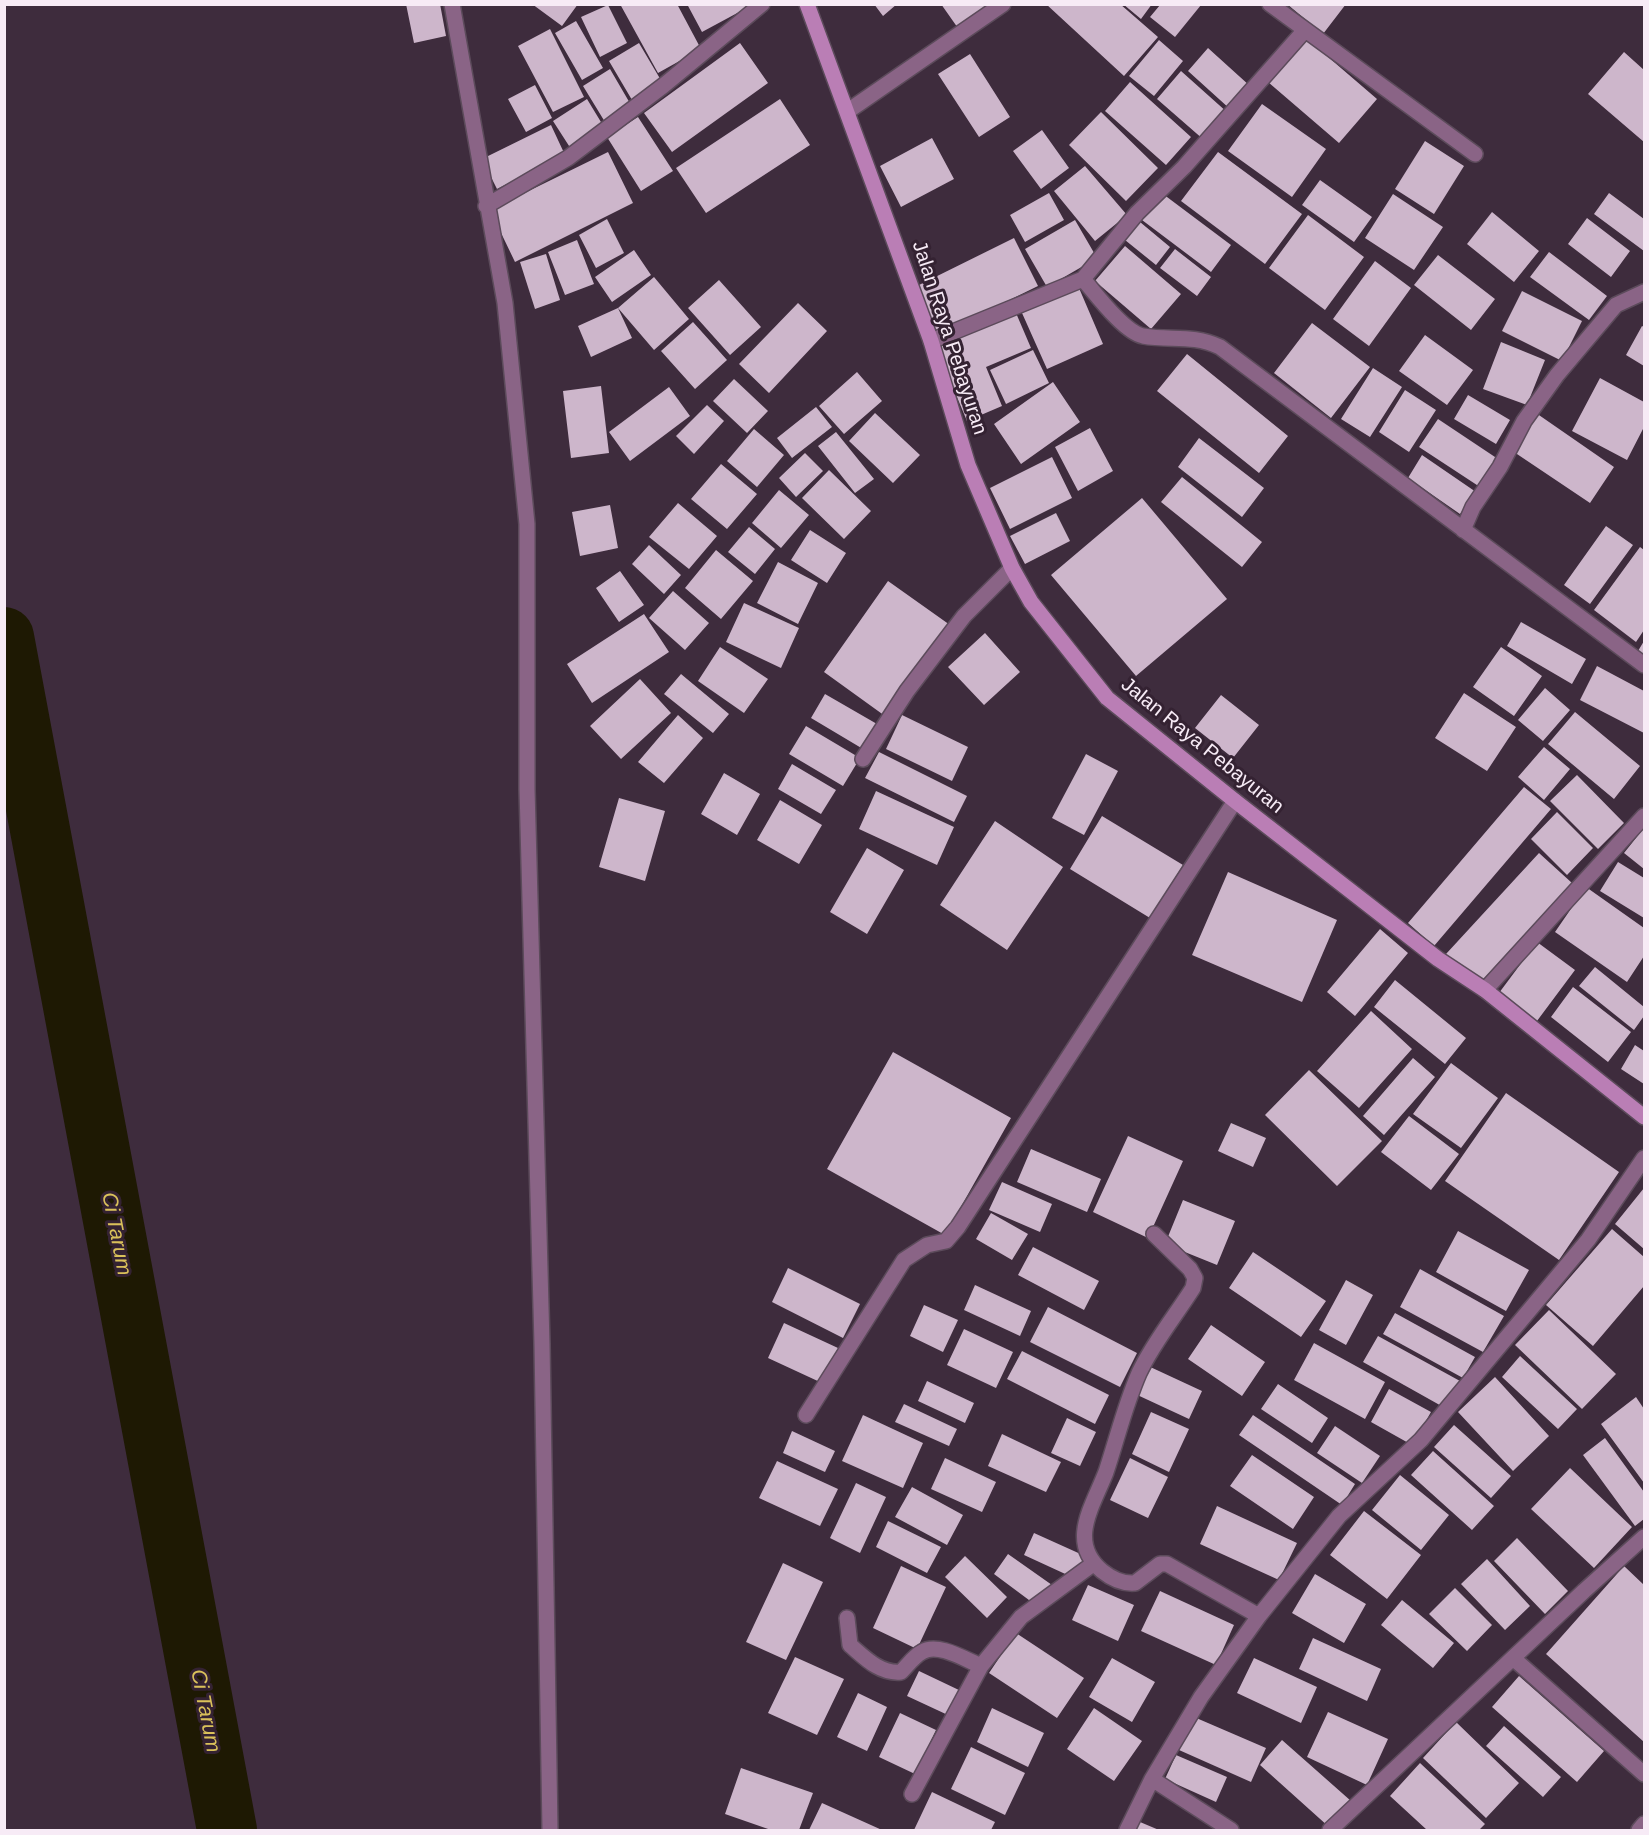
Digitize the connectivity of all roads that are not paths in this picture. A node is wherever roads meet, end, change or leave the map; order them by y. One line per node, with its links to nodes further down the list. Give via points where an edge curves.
1 (452, 4): 9 (street)
2 (762, 4): 9 (street, via 568,158)
3 (807, 4): 7 (main road, Jalan Raya Pebayuran)
4 (1003, 4): 7 (street)
5 (1270, 4): 6 (street)
6 (1305, 30): 8 (street); 10 (street, via 1184,167 1137,213)
7 (848, 111): 12 (main road, Jalan Raya Pebayuran)
8 (1475, 154)
9 (486, 206): 34 (street, via 506,303 527,524 527,789)
10 (1083, 279): 12 (street); 13 (street, via 1129,329 1142,336 1203,339 1220,347)
11 (1644, 292): 13 (street, via 1616,304 1557,375 1524,421)
12 (931, 341): 14 (main road, Jalan Raya Pebayuran, via 968,465)
13 (1463, 530): 15 (street)
14 (1012, 568): 16 (street, via 964,616 907,691); 17 (main road, Jalan Raya Pebayuran, via 1031,602 1107,698)
15 (1644, 665)
16 (863, 759)
17 (1235, 801): 19 (main road, Jalan Raya Pebayuran, via 1438,959); 23 (street, via 958,1227 946,1241 927,1245 904,1260)
18 (1644, 816): 19 (street)
19 (1485, 990): 20 (main road, Jalan Raya Pebayuran)
20 (1644, 1117)
21 (1644, 1158): 26 (street, via 1588,1240 1428,1431 1339,1516)
22 (1154, 1234): 25 (street, via 1196,1278 1141,1370 1084,1524 1083,1543)
23 (806, 1415)
24 (1644, 1537): 28 (street)
25 (1094, 1564): 26 (street, via 1110,1578 1127,1584 1135,1583 1160,1564 1167,1564); 29 (street, via 1021,1617)
26 (1259, 1616): 31 (street, via 1201,1697)
27 (847, 1618): 29 (street, via 850,1645 889,1673 901,1672 930,1648)
28 (1513, 1658): 30 (street); 37 (street)
29 (981, 1666): 32 (street)
30 (1644, 1774)
31 (1152, 1779): 35 (street); 36 (street)
32 (912, 1794)
33 (1644, 1824): 38 (street)
34 (550, 1830)
35 (1127, 1830)
36 (1231, 1830)
37 (1330, 1830)
38 (1639, 1830)

